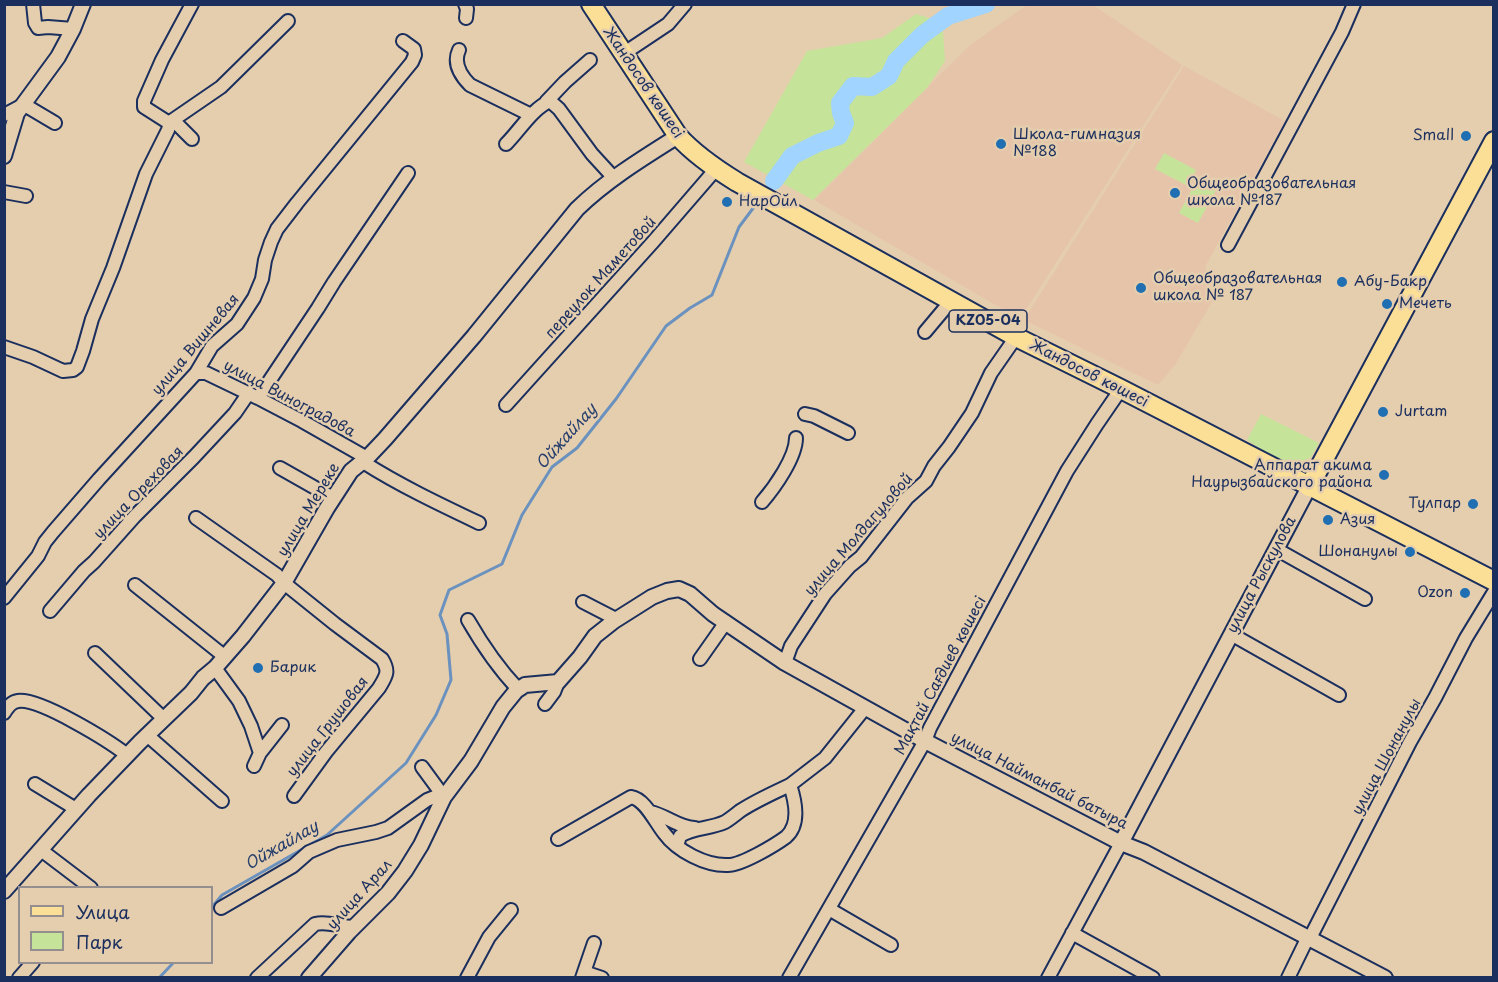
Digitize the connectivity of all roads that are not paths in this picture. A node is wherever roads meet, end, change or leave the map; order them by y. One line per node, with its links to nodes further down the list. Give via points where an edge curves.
1 (33, 4): 10 (street, via 38,28)
2 (83, 4): 10 (street)
3 (192, 4): 19 (street, via 144,101 147,110)
4 (465, 4): 8 (street)
5 (591, 4): 13 (main road, Жандосов көшесі / KZ05-04)
6 (685, 4): 13 (street, via 668,24)
7 (1354, 4): 31 (street)
8 (466, 18)
9 (288, 21): 19 (street, via 221,87)
10 (73, 29): 16 (street)
11 (403, 41): 36 (street, улица Вишневая, via 414,49 412,62 277,229 254,298 237,324 212,346)
12 (459, 50): 18 (street, via 457,67 463,78)
13 (623, 54): 21 (main road, Жандосов көшесі / KZ05-04)
14 (590, 60): 15 (street)
15 (551, 100): 18 (street); 28 (street)
16 (22, 105): 17 (street); 20 (street); 25 (street)
17 (4, 115)
18 (531, 115): 24 (street)
19 (170, 122): 22 (street); 35 (street, via 146,174 77,367 63,370)
20 (55, 123)
21 (678, 136): 26 (main road, Жандосов көшесі / KZ05-04); 28 (street, улица Мереке)
22 (192, 139)
23 (1494, 141): 44 (main road, улица Рыскулова)
24 (506, 144)
25 (4, 156)
26 (716, 169): 32 (main road, Жандосов көшесі / KZ05-04); 39 (street, переулок Маметовой)
27 (408, 173): 38 (street, улица Ореховая, via 312,318)
28 (614, 178): 43 (street, улица Мереке, via 577,209)
29 (4, 192): 30 (street)
30 (26, 196)
31 (1228, 245)
32 (951, 301): 33 (street); 34 (main road, Жандосов көшесі / KZ05-04)
33 (925, 332)
34 (1016, 337): 37 (main road, Жандосов көшесі / KZ05-04); 69 (street, улица Молдагуловой, via 926,481 825,594 791,646)
35 (4, 346)
36 (196, 373): 38 (street, улица Виноградова, via 206,373); 58 (street, улица Вишневая, via 53,532)
37 (1121, 389): 46 (main road, Жандосов көшесі / KZ05-04); 80 (street, Мақтай Сағдиев көшесі, via 1062,481)
38 (253, 396): 43 (street, улица Виноградова); 61 (street, улица Ореховая, via 135,516)
39 (506, 405)
40 (805, 414): 41 (street)
41 (848, 433)
42 (796, 438): 50 (street, via 796,446 776,486)
43 (365, 460): 48 (street, улица Мереке, via 351,471); 52 (street, улица Виноградова, via 379,473)
44 (1322, 462): 46 (main road, via 1303,474); 47 (main road, улица Рыскулова); 49 (main road, via 1322,485)
45 (280, 468): 48 (street)
46 (1283, 473): 47 (main road, Жандосов көшесі / KZ05-04)
47 (1309, 487): 49 (main road, Жандосов көшесі / KZ05-04); 53 (street, улица Рыскулова)
48 (333, 498): 55 (street, улица Мереке)
49 (1335, 500): 54 (main road, Жандосов көшесі / KZ05-04)
50 (762, 502)
51 (196, 518): 55 (street, улица Грушовая)
52 (479, 523)
53 (1276, 549): 59 (street); 65 (street, улица Рыскулова)
54 (1494, 581)
55 (284, 583): 67 (street, улица Мереке); 87 (street, улица Грушовая, via 382,659 387,671 379,688)
56 (135, 585): 67 (street)
57 (1494, 592): 104 (street, улица Шонанулы, via 1410,742)
58 (4, 598)
59 (1365, 599)
60 (583, 602): 62 (street)
61 (50, 611)
62 (616, 619): 64 (street, улица Найманбай батыра, via 652,597 679,589); 71 (street, via 595,636)
63 (468, 621): 72 (street, via 483,647)
64 (726, 622): 68 (street); 69 (street, улица Найманбай батыра)
65 (1231, 634): 73 (street); 94 (street, улица Рыскулова)
66 (95, 654): 77 (street)
67 (224, 656): 70 (street, улица Мереке)
68 (700, 659)
69 (785, 663): 75 (street, улица Найманбай батыра)
70 (215, 668): 77 (street, улица Мереке); 78 (street)
71 (558, 682): 72 (street); 74 (street)
72 (518, 689): 88 (street, улица Арал)
73 (1339, 694)
74 (545, 704)
75 (865, 708): 80 (street, улица Найманбай батыра); 86 (street, via 825,758)
76 (4, 713): 82 (street, via 16,701 29,702 64,717)
77 (164, 719): 79 (street, улица Мереке)
78 (251, 726): 81 (street); 81 (street, via 267,739 278,730)
79 (147, 735): 82 (street, улица Мереке); 89 (street)
80 (925, 741): 94 (street, улица Найманбай батыра); 100 (street, Мақтай Сағдиев көшесі)
81 (260, 753): 83 (street)
82 (127, 755): 90 (street, улица Мереке)
83 (254, 766)
84 (422, 766): 88 (street)
85 (35, 784): 90 (street)
86 (790, 784): 92 (street, via 727,821); 95 (street, via 794,826 787,836 763,851 730,865 701,860)
87 (294, 796)
88 (444, 797): 99 (street, via 427,800 388,828 337,840 309,852 293,866); 102 (street, улица Арал, via 405,871)
89 (222, 801)
90 (76, 809): 96 (street, улица Мереке)
91 (650, 812): 92 (street); 93 (street, via 636,797 631,797); 95 (street, via 665,835)
92 (695, 828): 95 (street, via 680,836)
93 (558, 839)
94 (1121, 843): 103 (street, улица Рыскулова); 104 (street, улица Найманбай батыра)
95 (678, 846)
96 (41, 850): 97 (street); 98 (street, улица Мереке)
97 (88, 886)
98 (4, 891)
99 (221, 908)
100 (829, 909): 106 (street); 114 (street, Мақтай Сағдиев көшесі)
101 (511, 910): 112 (street, via 489,937)
102 (354, 927): 110 (street, via 315,924); 111 (street, улица Арал)
103 (1072, 933): 115 (street, улица Рыскулова); 116 (street)
104 (1309, 937): 117 (street, улица Шонанулы); 118 (street, улица Найманбай батыра)
105 (594, 943): 108 (street)
106 (891, 945)
107 (32, 964): 109 (street)
108 (584, 975): 113 (street)
109 (19, 978)
110 (257, 978)
111 (309, 978)
112 (467, 978)
113 (602, 978)
114 (789, 978)
115 (1048, 978)
116 (1153, 978)
117 (1288, 978)
118 (1385, 978)

